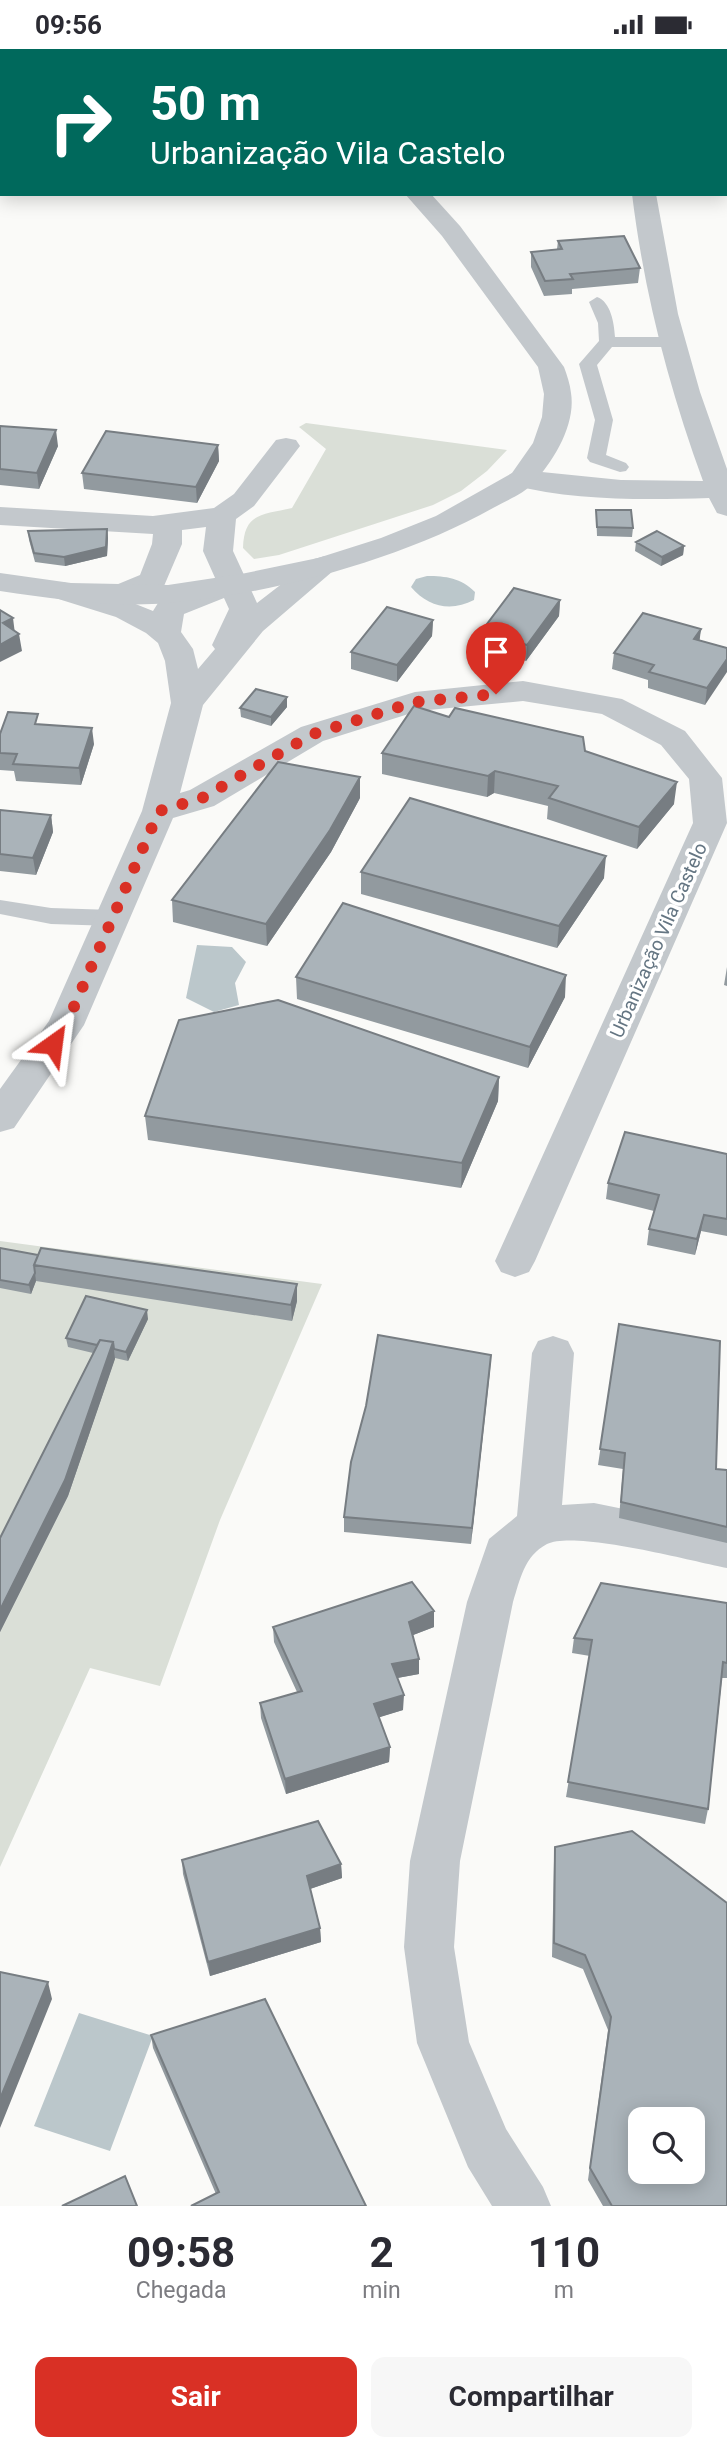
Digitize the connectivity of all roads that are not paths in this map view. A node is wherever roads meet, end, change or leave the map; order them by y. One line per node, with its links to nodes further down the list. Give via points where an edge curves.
1 (418, 196): 8 (street, via 451,231 551,367 558,394 556,417 547,443)
2 (644, 196): 5 (street)
3 (597, 302): 4 (lane, via 606,323)
4 (607, 342): 5 (lane); 7 (lane, via 588,364 604,420 596,458)
5 (671, 342): 9 (street)
6 (286, 446): 11 (street, via 244,500)
7 (620, 467)
8 (522, 478): 9 (street, via 579,488); 13 (street, via 446,522)
9 (724, 498)
10 (0, 516): 12 (street)
11 (222, 516): 12 (street); 15 (street, via 218,551)
12 (168, 523): 17 (street, via 167,544 153,580)
13 (325, 565): 15 (street); 19 (street, via 271,607)
14 (0, 582): 16 (street)
15 (230, 585): 17 (street, via 167,594); 18 (street, via 170,609); 19 (street, via 244,609)
16 (63, 591): 17 (street); 18 (street, via 110,604)
17 (122, 593)
18 (166, 632): 20 (street, via 178,652)
19 (221, 660): 20 (street)
20 (187, 703): 21 (street)
21 (159, 811): 22 (street, Urbanização Vila Castelo, via 202,798 313,734 415,702 523,691 611,706 673,738 705,778); 25 (street)
22 (713, 851): 28 (street, Urbanização Vila Castelo)
23 (0, 908): 24 (lane)
24 (51, 916): 25 (lane); 26 (lane)
25 (113, 918): 27 (street, via 66,1025)
26 (0, 922)
27 (0, 1118)
28 (514, 1261)
29 (553, 1353): 30 (street)
30 (538, 1525): 31 (street, via 594,1522); 32 (street, via 505,1553 490,1602 435,1861 429,1947 443,2043 487,2148)
31 (727, 1549)
32 (524, 2206)

